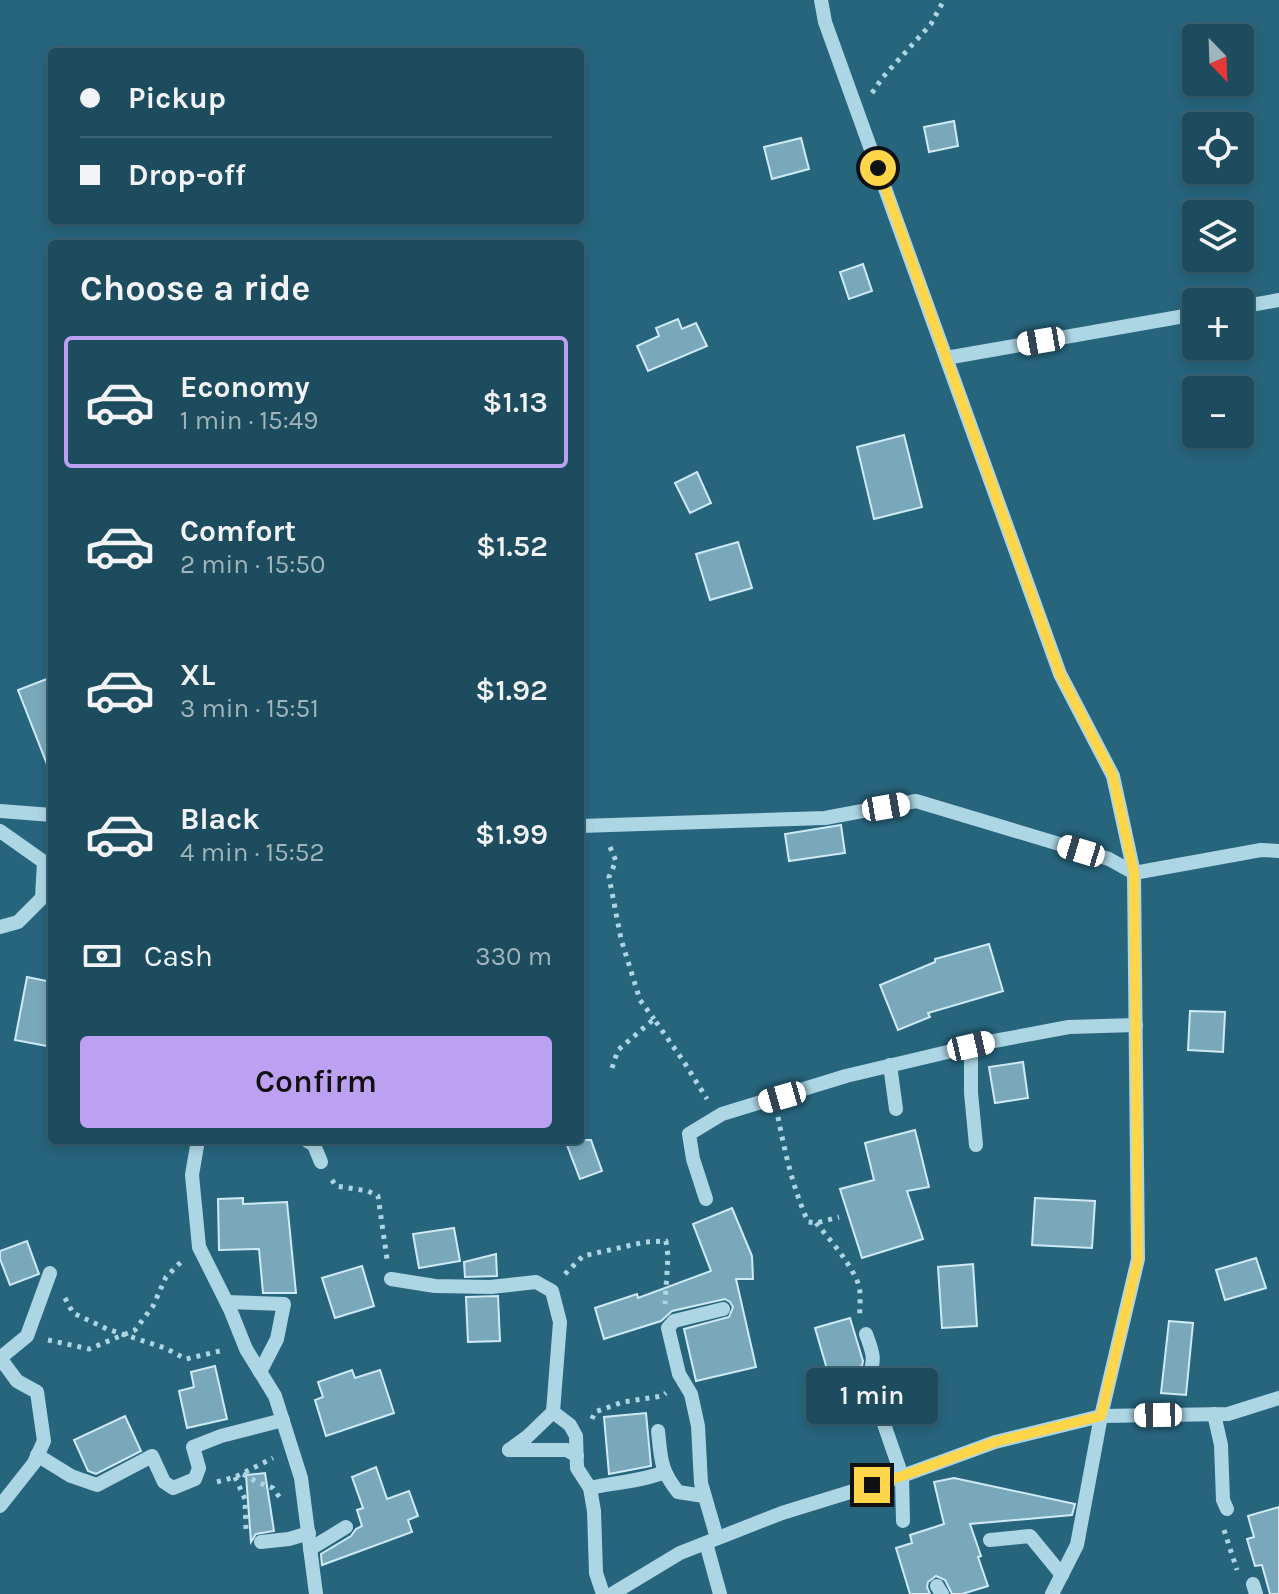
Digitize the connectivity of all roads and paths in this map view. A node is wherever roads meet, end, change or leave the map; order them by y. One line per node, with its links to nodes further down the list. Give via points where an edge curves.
1 (821, 0): 3 (street)
2 (944, 0): 3 (path, via 931,24)
3 (858, 114): 7 (street)
4 (1279, 300): 5 (street)
5 (1254, 304)
6 (1182, 316): 7 (street)
7 (946, 358): 14 (street, via 1060,674 1113,776)
8 (0, 811): 9 (street)
9 (48, 815)
10 (608, 825): 11 (street); 14 (street, via 825,818 916,801 1109,859); 16 (path, via 616,861 609,877 621,939 640,1000)
11 (584, 826)
12 (0, 831): 15 (street, via 44,862 42,898 18,922)
13 (1279, 851): 14 (street)
14 (1134, 873): 17 (street)
15 (0, 927)
16 (654, 1019): 20 (path, via 618,1050); 23 (path)
17 (1136, 1025): 18 (street, via 1069,1027); 48 (street, via 1138,1259)
18 (971, 1046): 19 (street); 26 (street)
19 (890, 1065): 21 (street); 22 (street)
20 (612, 1068)
21 (782, 1097): 23 (street); 30 (path, via 778,1117 785,1151 799,1202 808,1222)
22 (896, 1109)
23 (722, 1114): 28 (street, via 689,1134)
24 (197, 1144): 31 (street, via 192,1175)
25 (312, 1144): 27 (street)
26 (976, 1145)
27 (321, 1162): 33 (path, via 336,1186 378,1196)
28 (706, 1199)
29 (839, 1217): 30 (path)
30 (816, 1223): 38 (path, via 858,1284)
31 (199, 1247): 35 (street); 39 (path, via 166,1277 153,1306 135,1330)
32 (50, 1273): 39 (path, via 73,1313); 40 (street)
33 (391, 1279): 34 (street, via 463,1287 536,1282)
34 (552, 1291): 37 (path, via 583,1256 666,1241); 46 (street, via 560,1322)
35 (227, 1302): 41 (street); 43 (street, via 284,1304 277,1339)
36 (723, 1309): 37 (street, via 674,1321)
37 (668, 1328): 44 (street)
38 (866, 1334): 57 (street, via 874,1364 868,1378)
39 (124, 1335): 40 (path, via 89,1349); 41 (path, via 186,1359)
40 (27, 1336): 42 (street)
41 (244, 1344): 43 (street)
42 (0, 1358): 53 (street, via 17,1381 37,1392 44,1441)
43 (260, 1372): 49 (street)
44 (683, 1381): 51 (path, via 662,1396 595,1412 588,1428); 61 (street, via 698,1426)
45 (1279, 1398): 47 (street)
46 (553, 1412): 51 (street); 54 (street, via 509,1450 567,1450)
47 (1214, 1414): 48 (street); 64 (street)
48 (1101, 1416): 57 (street, via 995,1442); 72 (street, via 1077,1545)
49 (283, 1420): 52 (street); 59 (street, via 193,1447 199,1468)
50 (658, 1431): 55 (street)
51 (576, 1436): 54 (street)
52 (292, 1448): 56 (path); 67 (street)
53 (37, 1455): 59 (street, via 97,1485 152,1456 164,1482 173,1488); 63 (street)
54 (577, 1456): 60 (street, via 577,1468)
55 (664, 1472): 60 (street); 61 (street, via 678,1492)
56 (242, 1473): 58 (path); 62 (path, via 273,1488)
57 (902, 1476): 65 (street); 68 (street)
58 (235, 1477): 59 (path, via 206,1486); 70 (path, via 245,1499 247,1537)
59 (195, 1479)
60 (590, 1488): 75 (street, via 596,1573)
61 (704, 1496): 68 (street)
62 (283, 1502)
63 (0, 1505)
64 (1227, 1509): 73 (path, via 1227,1542 1238,1574)
65 (903, 1521)
66 (346, 1527): 71 (street)
67 (309, 1533): 70 (street); 71 (street)
68 (712, 1540): 76 (street); 77 (street)
69 (990, 1540): 72 (street, via 1030,1536)
70 (261, 1542)
71 (310, 1549): 74 (street)
72 (1062, 1575): 78 (street)
73 (1254, 1589)
74 (316, 1594)
75 (603, 1594)
76 (612, 1594)
77 (720, 1594)
78 (1052, 1594)

